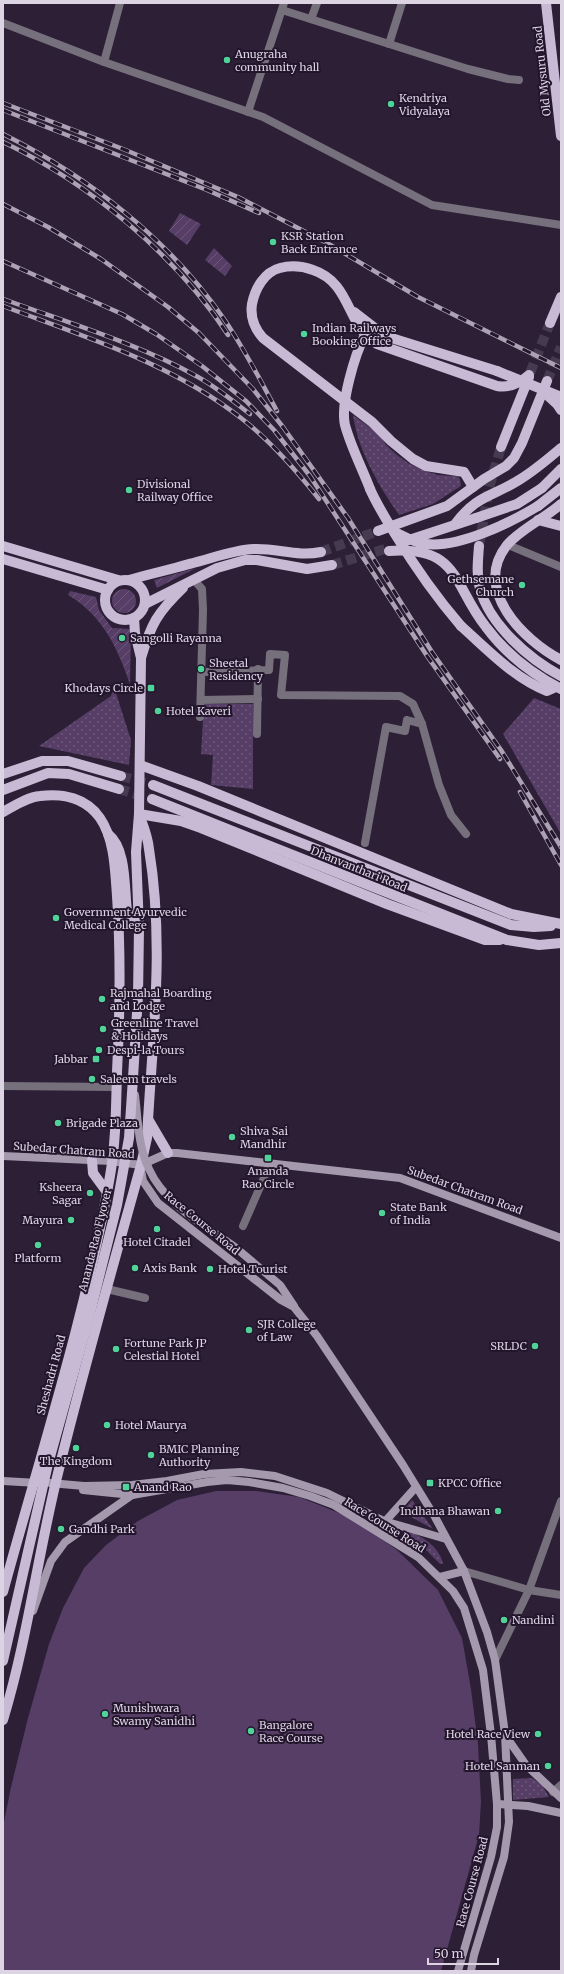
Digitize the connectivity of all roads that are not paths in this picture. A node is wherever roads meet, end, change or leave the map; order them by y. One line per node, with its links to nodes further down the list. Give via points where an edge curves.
1 (120, 3): 9 (street)
2 (317, 3): 6 (street)
3 (402, 3): 8 (street)
4 (546, 3): 12 (main road, Old Mysuru Road)
5 (283, 7): 6 (street); 11 (street)
6 (311, 20): 8 (street)
7 (3, 23): 9 (street)
8 (389, 44): 10 (street, via 468,69)
9 (104, 62): 11 (street)
10 (519, 80)
11 (248, 112): 13 (street, via 264,117 432,205)
12 (561, 136)
13 (561, 225)
14 (561, 297): 16 (main road)
15 (352, 312): 17 (main road); 19 (main road, bridge, via 385,336 497,371); 21 (main road, via 336,284 316,271 299,266 278,268 266,276 255,292 252,306 252,317 258,333)
16 (550, 323)
17 (365, 335): 21 (main road, via 358,348); 23 (main road, via 387,348 497,386 506,387 520,383 530,374)
18 (547, 381): 26 (main road, via 514,458)
19 (537, 388): 20 (main road, bridge); 22 (main road, bridge, via 551,398)
20 (561, 397)
21 (345, 402): 26 (main road, via 372,422 391,442 413,459 426,466 464,472); 33 (main road, bridge, via 344,424 376,504)
22 (561, 410)
23 (501, 447)
24 (561, 448): 30 (main road, via 520,480 480,499)
25 (561, 469): 30 (main road, bridge, via 542,488 517,504)
26 (473, 487): 32 (main road, via 447,506)
27 (561, 488): 33 (main road, bridge, via 517,518 462,541 444,545 424,544)
28 (561, 504): 29 (main road)
29 (538, 520): 31 (main road); 34 (main road)
30 (456, 523): 52 (main road, via 388,549 412,550 444,563 461,583 478,616 495,639 515,659)
31 (561, 526)
32 (378, 531)
33 (393, 531): 52 (main road, bridge, via 428,586 461,626 511,670 534,685 547,691)
34 (508, 545): 40 (street); 48 (main road, via 498,562 496,572 495,588 499,598 515,623 538,645)
35 (3, 546): 41 (main road)
36 (479, 546): 51 (main road, via 480,588 491,613 527,653)
37 (321, 552): 42 (main road, via 301,554 255,549 220,554)
38 (3, 559): 44 (main road)
39 (332, 565): 43 (main road, via 307,568 246,560 218,568)
40 (561, 567)
41 (118, 580): 42 (main road); 44 (main road)
42 (130, 580): 45 (main road, via 140,586)
43 (192, 581): 45 (main road); 47 (main road, via 159,613); 50 (street, via 202,588)
44 (108, 590): 46 (main road, via 106,606 109,612 121,620)
45 (145, 604): 46 (main road, via 139,615)
46 (134, 618): 47 (main road)
47 (141, 658): 58 (main road)
48 (561, 660)
49 (258, 669): 50 (street); 53 (street); 56 (street, via 269,670 270,654 285,656 281,695 400,696 412,704)
50 (202, 672): 54 (street)
51 (561, 676)
52 (558, 688)
53 (258, 699): 54 (street); 57 (street)
54 (201, 700): 55 (street)
55 (200, 717)
56 (422, 724): 68 (street, via 439,785 451,815); 69 (street, via 408,720 405,731 386,727)
57 (257, 734)
58 (140, 765): 66 (main road); 71 (main road, via 198,786 511,914)
59 (3, 774): 60 (main road, via 42,762 68,761)
60 (121, 776)
61 (153, 785): 71 (main road, Dhanvanthari Road, via 511,925)
62 (119, 789): 63 (main road, via 70,774 48,773)
63 (3, 790)
64 (152, 799): 72 (main road, Dhanvanthari Road)
65 (3, 812): 67 (main road, via 39,796 70,796 86,803 100,818)
66 (139, 814): 70 (main road, Ananda Rao Flyover, via 136,852); 72 (main road, via 180,821 201,828 387,904 485,940); 77 (main road, via 149,848 158,935)
67 (108, 834): 70 (main road, via 120,850 127,911); 76 (main road, Sheshadri Road, via 114,862 120,939)
68 (466, 834)
69 (365, 843)
70 (139, 922): 74 (main road, Ananda Rao Flyover)
71 (561, 925)
72 (507, 940): 73 (main road, Dhanvanthari Road, via 539,945)
73 (561, 943)
74 (133, 1078): 89 (main road, bridge, via 142,1150 155,1180 174,1203 236,1248 280,1285); 107 (main road, Ananda Rao Flyover, bridge, via 129,1138 117,1205 48,1464)
75 (3, 1086): 76 (street)
76 (116, 1087): 81 (main road, Sheshadri Road)
77 (148, 1119): 78 (main road); 83 (main road)
78 (168, 1153): 82 (main road, Subedar Chatram Road); 83 (main road, Subedar Chatram Road)
79 (3, 1156): 80 (main road, Subedar Chatram Road)
80 (92, 1160): 81 (main road, Subedar Chatram Road); 84 (main road, via 93,1173)
81 (111, 1161): 83 (main road, Subedar Chatram Road); 84 (main road, Sheshadri Road)
82 (270, 1164): 85 (street); 86 (main road, Subedar Chatram Road, via 400,1178)
83 (142, 1165): 87 (main road); 89 (main road, Race Course Road, via 143,1182 158,1203 281,1300)
84 (107, 1192): 91 (main road, Sheshadri Road, via 80,1312)
85 (243, 1226)
86 (561, 1238)
87 (107, 1289): 88 (street); 92 (main road)
88 (145, 1298)
89 (294, 1307): 94 (main road, Race Course Road, via 343,1375)
90 (3, 1481): 91 (main road)
91 (33, 1484): 92 (main road); 103 (main road, Sheshadri Road)
92 (55, 1486): 93 (main road, Race Course Road); 95 (main road); 105 (main road)
93 (132, 1486): 95 (main road); 97 (main road, Race Course Road, via 204,1474 241,1472 275,1476 327,1493)
94 (416, 1486): 97 (main road); 99 (main road, Race Course Road)
95 (132, 1495): 98 (main road, Race Course Road, via 207,1482 249,1482 283,1488 334,1505); 105 (main road, Race Course Road, via 65,1542 57,1552 51,1561)
96 (561, 1501): 102 (street)
97 (384, 1521): 98 (main road); 99 (main road, Race Course Road)
98 (378, 1532): 101 (main road, Race Course Road, via 418,1557)
99 (446, 1539): 100 (main road, Race Course Road)
100 (464, 1571): 101 (main road); 102 (street); 106 (main road, Race Course Road, via 479,1606)
101 (440, 1577): 113 (main road, Race Course Road, via 464,1608 483,1670)
102 (529, 1590): 104 (street); 106 (street)
103 (3, 1592)
104 (561, 1595)
105 (26, 1628): 108 (main road)
106 (495, 1660): 109 (main road, Race Course Road)
107 (3, 1661)
108 (3, 1720)
109 (505, 1734): 111 (main road, via 526,1766); 114 (main road, Race Course Road)
110 (561, 1785): 111 (street)
111 (553, 1792): 112 (main road)
112 (561, 1798)
113 (498, 1804): 114 (main road); 116 (main road, Race Course Road, via 492,1857)
114 (509, 1805): 115 (main road); 117 (main road, Race Course Road, via 504,1858)
115 (561, 1813)
116 (458, 1971)
117 (471, 1971)

